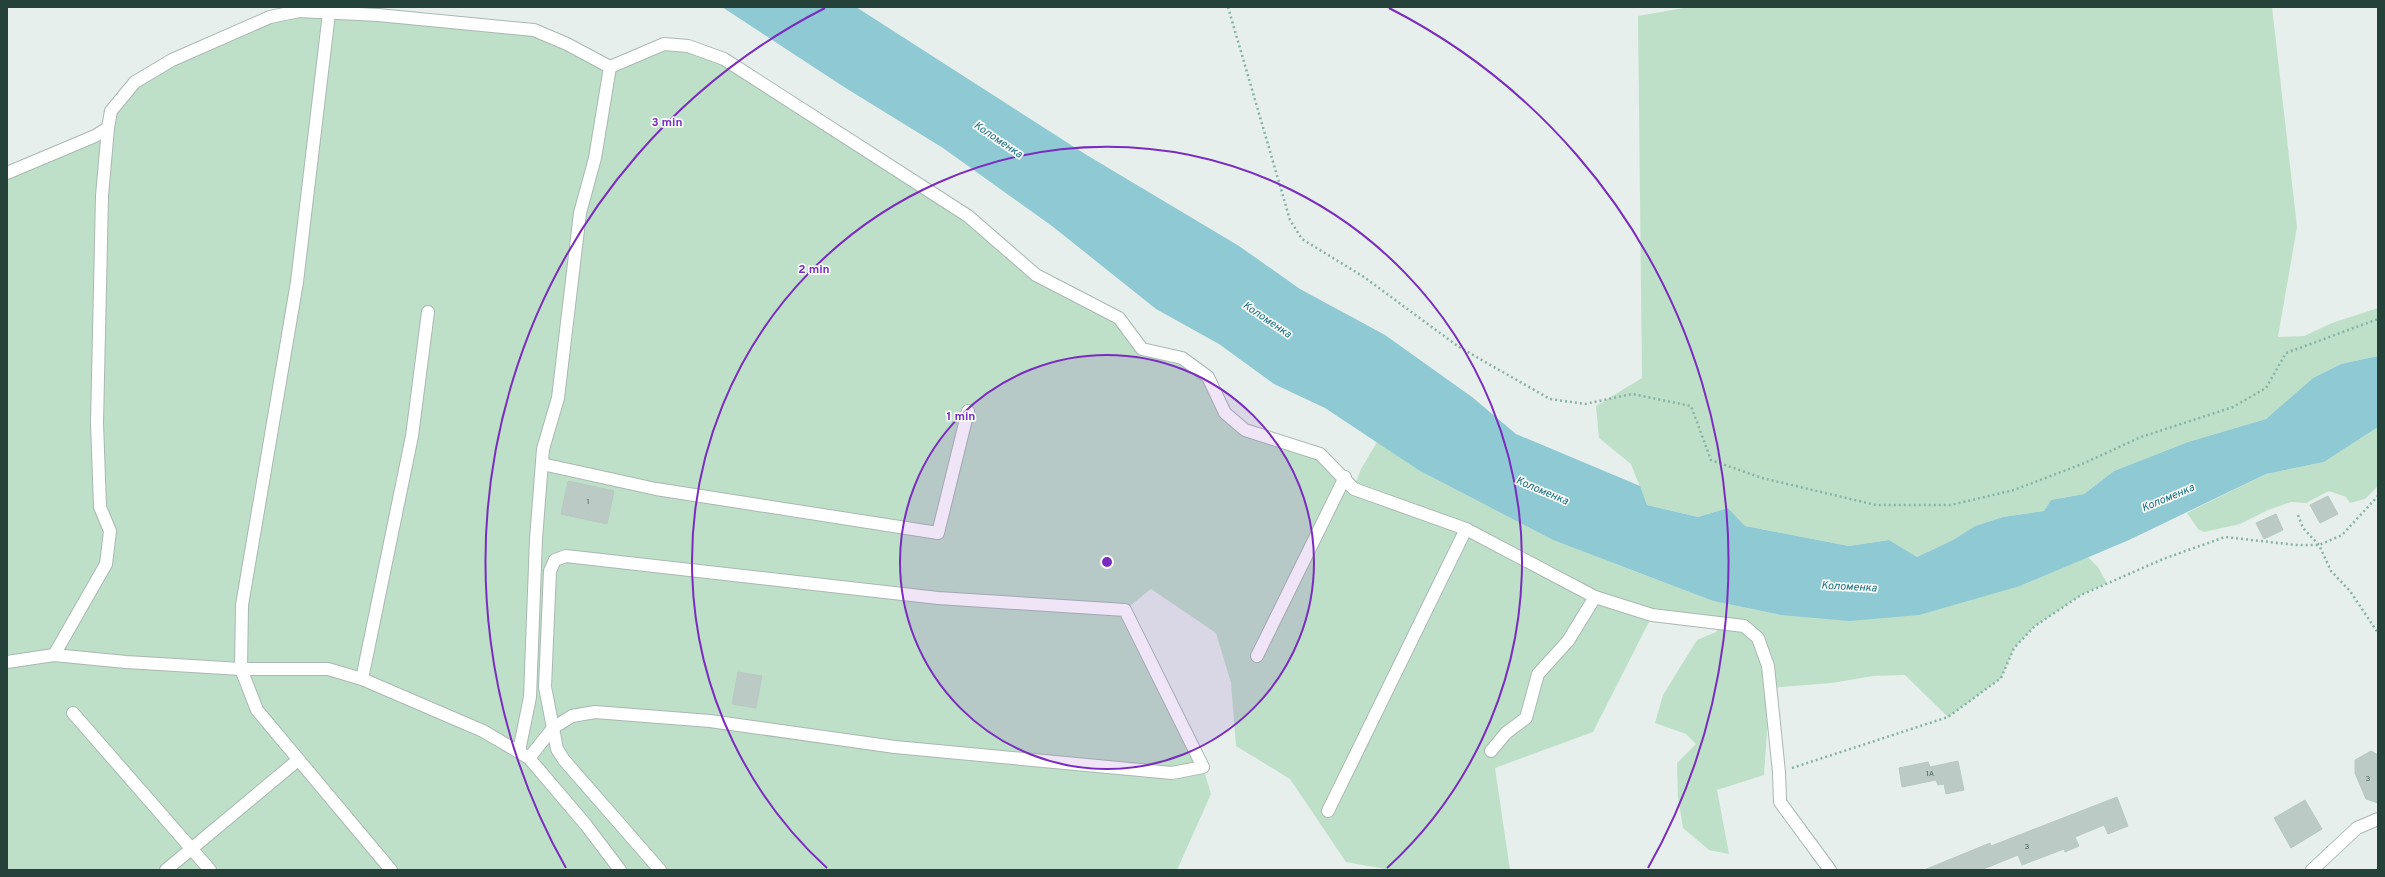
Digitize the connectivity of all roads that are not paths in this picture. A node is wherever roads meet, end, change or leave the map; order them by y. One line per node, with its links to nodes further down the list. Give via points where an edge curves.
1 (329, 13): 2 (street, via 534,30); 3 (street, via 299,11 270,17 172,60 135,82 112,111); 14 (street, via 297,282 242,605)
2 (610, 67): 7 (street, via 595,158 580,213 558,398 543,449); 8 (street, via 664,44 688,46 724,59 968,216 1036,274 1119,318 1142,349 1182,358 1208,377 1225,413 1244,430 1320,454)
3 (108, 128): 4 (street); 11 (street, via 102,196 97,423 100,507 110,531 106,564)
4 (7, 173)
5 (428, 312): 15 (street, via 412,436)
6 (968, 411): 7 (street, via 938,533 656,489)
7 (542, 464): 18 (street, via 536,539 530,696)
8 (1345, 477): 9 (street, via 1354,489); 12 (street)
9 (1466, 528): 10 (street); 22 (street)
10 (1595, 597): 19 (street, via 1568,641 1538,674 1526,718 1506,733); 30 (street, via 1652,615 1744,626 1758,638 1768,666 1780,802)
11 (54, 655): 13 (street); 14 (street)
12 (1257, 656)
13 (7, 662)
14 (241, 669): 15 (street, via 328,669); 21 (street, via 258,710)
15 (362, 679): 18 (street)
16 (73, 713): 24 (street)
17 (553, 728): 17 (street, via 545,687 550,571 555,560 566,556 938,598 1125,610 1203,767 1172,773 895,747 710,721 595,712 572,716); 20 (street); 29 (street, via 557,749 564,760)
18 (519, 750): 20 (street)
19 (1491, 751)
20 (529, 758): 28 (street)
21 (298, 760): 24 (street); 27 (street)
22 (1328, 811)
23 (2378, 819): 31 (street, via 2357,828)
24 (192, 849): 25 (street); 26 (street)
25 (166, 870)
26 (210, 870)
27 (391, 870)
28 (620, 870)
29 (660, 870)
30 (1830, 870)
31 (2312, 870)

